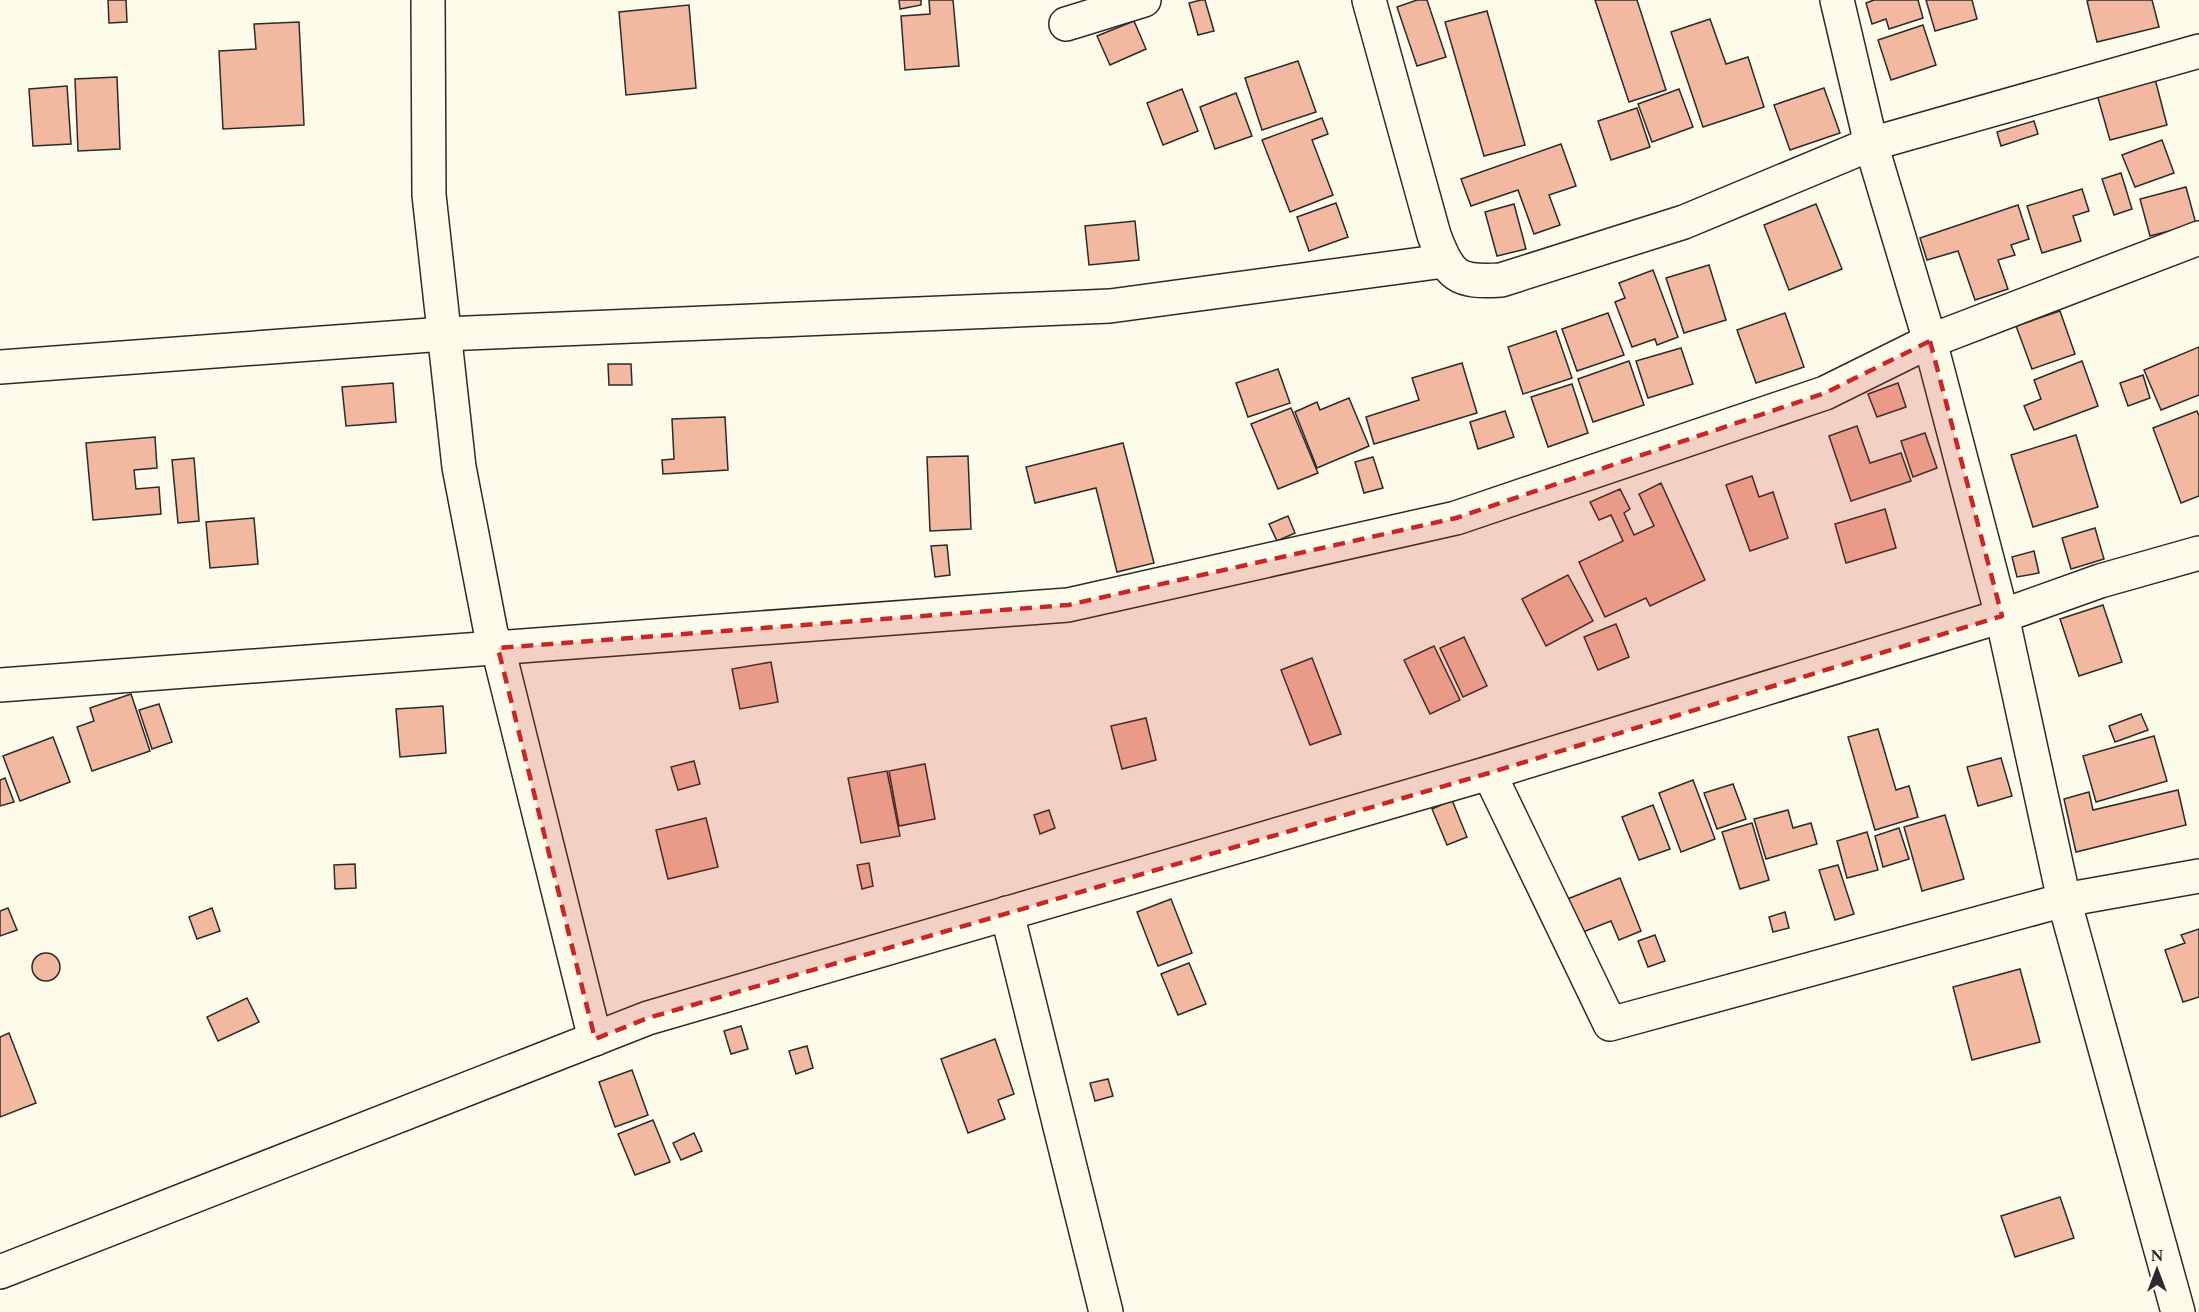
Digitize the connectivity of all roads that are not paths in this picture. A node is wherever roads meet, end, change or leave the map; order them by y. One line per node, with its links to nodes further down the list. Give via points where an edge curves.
1 (428, 0): 10 (street, via 429,195)
2 (1144, 0): 5 (street)
3 (1369, 0): 9 (street)
4 (1837, 0): 7 (street)
5 (1066, 24)
6 (2199, 51): 7 (street)
7 (1871, 144): 9 (street, via 1684,222 1501,280 1482,282 1458,277); 11 (street)
8 (2199, 238): 11 (street)
9 (1444, 261): 10 (street, via 1110,306)
10 (444, 334): 12 (street); 15 (street, via 459,467 491,633)
11 (1930, 341): 14 (street); 15 (street, via 1825,393 1456,518 1068,605)
12 (0, 367)
13 (2199, 553): 14 (street, via 2100,581)
14 (2002, 616): 17 (street); 19 (street)
15 (498, 648): 16 (street); 21 (street)
16 (0, 686)
17 (1489, 773): 19 (street, via 1610,1024); 20 (street)
18 (2199, 876): 19 (street)
19 (2064, 900): 24 (street)
20 (1007, 913): 21 (street, via 648,1018); 23 (street)
21 (595, 1039): 22 (street)
22 (0, 1272)
23 (1106, 1312)
24 (2178, 1312)

